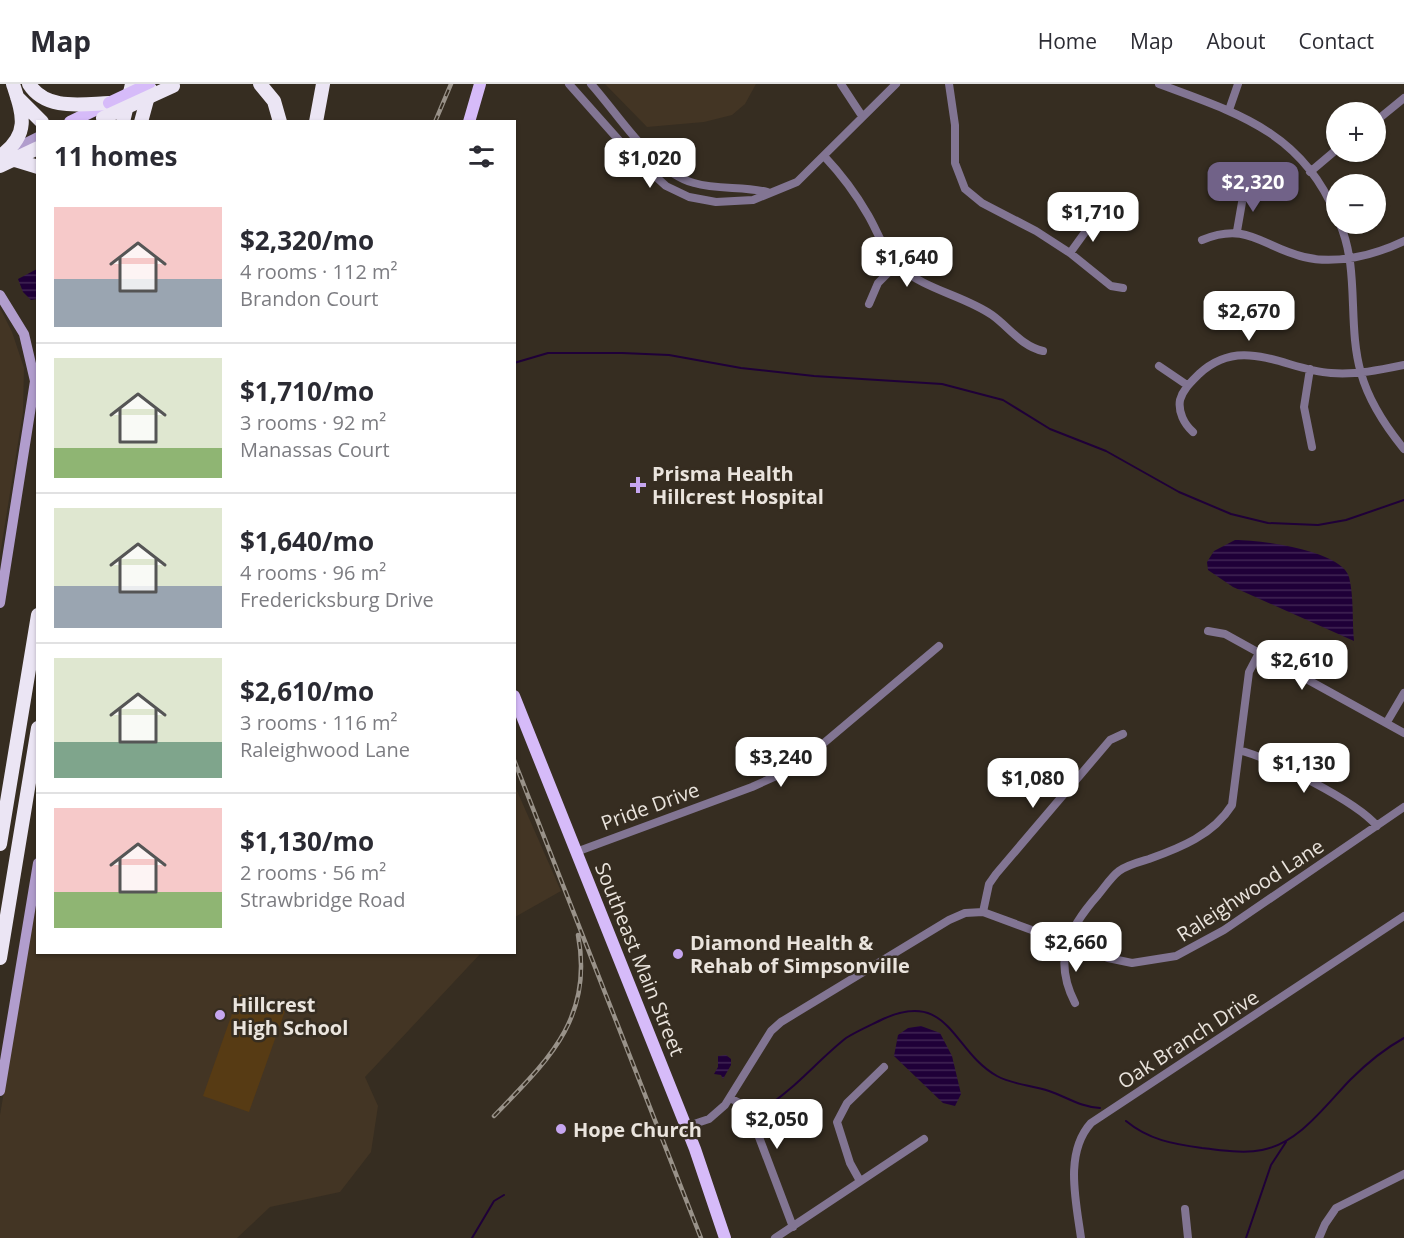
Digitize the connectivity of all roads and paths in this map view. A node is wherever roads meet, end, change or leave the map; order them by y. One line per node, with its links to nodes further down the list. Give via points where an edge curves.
1 (29, 84): 17 (highway, via 43,98 58,103)
2 (132, 84): 24 (highway)
3 (150, 84): 17 (main road, bridge); 25 (highway)
4 (260, 84): 27 (highway, via 274,101)
5 (323, 84): 28 (highway)
6 (480, 84): 29 (main road)
7 (569, 84): 38 (street, via 649,172 677,193 716,202 753,200)
8 (591, 84): 38 (street, via 653,156 676,176 714,188)
9 (841, 84): 20 (street)
10 (896, 84): 20 (street)
11 (949, 84): 45 (street, via 955,163 965,189 982,203)
12 (1159, 84): 18 (street)
13 (1238, 84): 18 (street)
14 (169, 85): 23 (highway, bridge); 26 (highway)
15 (15, 90): 21 (highway); 34 (highway, via 23,129)
16 (1404, 98): 19 (street)
17 (109, 103): 22 (main road)
18 (1229, 110): 36 (street, via 1274,134)
19 (1386, 113)
20 (862, 116): 32 (street)
21 (40, 120)
22 (74, 120)
23 (99, 120)
24 (123, 120)
25 (141, 120)
26 (152, 120)
27 (279, 120)
28 (316, 120)
29 (470, 120)
30 (36, 138): 34 (main road)
31 (36, 149): 34 (highway)
32 (824, 156): 38 (street, via 797,182); 47 (street, via 860,201)
33 (1326, 158): 36 (street)
34 (3, 159): 35 (highway)
35 (36, 167)
36 (1310, 172): 39 (street)
37 (1244, 190): 41 (street)
38 (767, 192)
39 (1326, 198)
40 (1096, 217): 45 (street)
41 (1237, 231): 43 (street); 46 (street, via 1303,257)
42 (1343, 234): 46 (street)
43 (1202, 240)
44 (1404, 241): 46 (street)
45 (1070, 253): 48 (street, via 1111,286)
46 (1350, 258): 55 (street)
47 (897, 264): 50 (street, via 878,283); 51 (street, via 911,276 979,307 1023,343)
48 (1123, 288)
49 (0, 295): 60 (main road, via 24,334 35,381)
50 (869, 304)
51 (1043, 351)
52 (1404, 365): 55 (street)
53 (1158, 366): 56 (street)
54 (1310, 369): 55 (street); 56 (street, via 1264,355 1240,356 1210,366); 58 (street, via 1304,407)
55 (1361, 373): 59 (street, via 1379,415)
56 (1187, 385): 57 (street, via 1180,412)
57 (1193, 432)
58 (1312, 447)
59 (1404, 449)
60 (0, 603)
61 (36, 627): 74 (highway)
62 (1208, 631): 64 (street, via 1226,634)
63 (939, 646): 75 (street, Pride Drive, via 785,772)
64 (1259, 653): 67 (street); 71 (street, via 1249,672)
65 (1404, 693): 67 (street)
66 (516, 701): 75 (main road, Southeast Main Street)
67 (1387, 722): 69 (street)
68 (1123, 734): 77 (street, via 1110,740 996,874 985,895)
69 (1404, 734)
70 (36, 740): 80 (highway)
71 (1239, 750): 73 (street, via 1265,759 1331,794); 79 (street, via 1232,805 1224,818 1186,845 1119,871 1089,906)
72 (1404, 807): 73 (street, Raleighwood Lane)
73 (1377, 826): 79 (street, Raleighwood Lane, via 1224,930 1176,956 1132,963)
74 (0, 844)
75 (576, 852): 85 (main road, Southeast Main Street)
76 (36, 875): 83 (main road)
77 (983, 912): 79 (street, Raleighwood Lane); 84 (street, via 964,913 949,920 781,1022 771,1031)
78 (1404, 916): 93 (street, Oak Branch Drive, via 1091,1123 1080,1135 1076,1150 1074,1185)
79 (1067, 943): 81 (street, via 1063,972)
80 (0, 958)
81 (1075, 1003)
82 (884, 1067): 88 (street, via 847,1103 837,1122)
83 (0, 1091)
84 (730, 1098): 85 (street, via 708,1119); 90 (street, via 743,1105 751,1116)
85 (685, 1127): 91 (main road, Southeast Main Street)
86 (924, 1139): 88 (street)
87 (1404, 1174): 95 (street, via 1336,1208)
88 (860, 1181): 90 (street)
89 (1185, 1209): 94 (street)
90 (793, 1227): 92 (street)
91 (725, 1238)
92 (776, 1238)
93 (1081, 1238)
94 (1188, 1238)
95 (1319, 1238)

